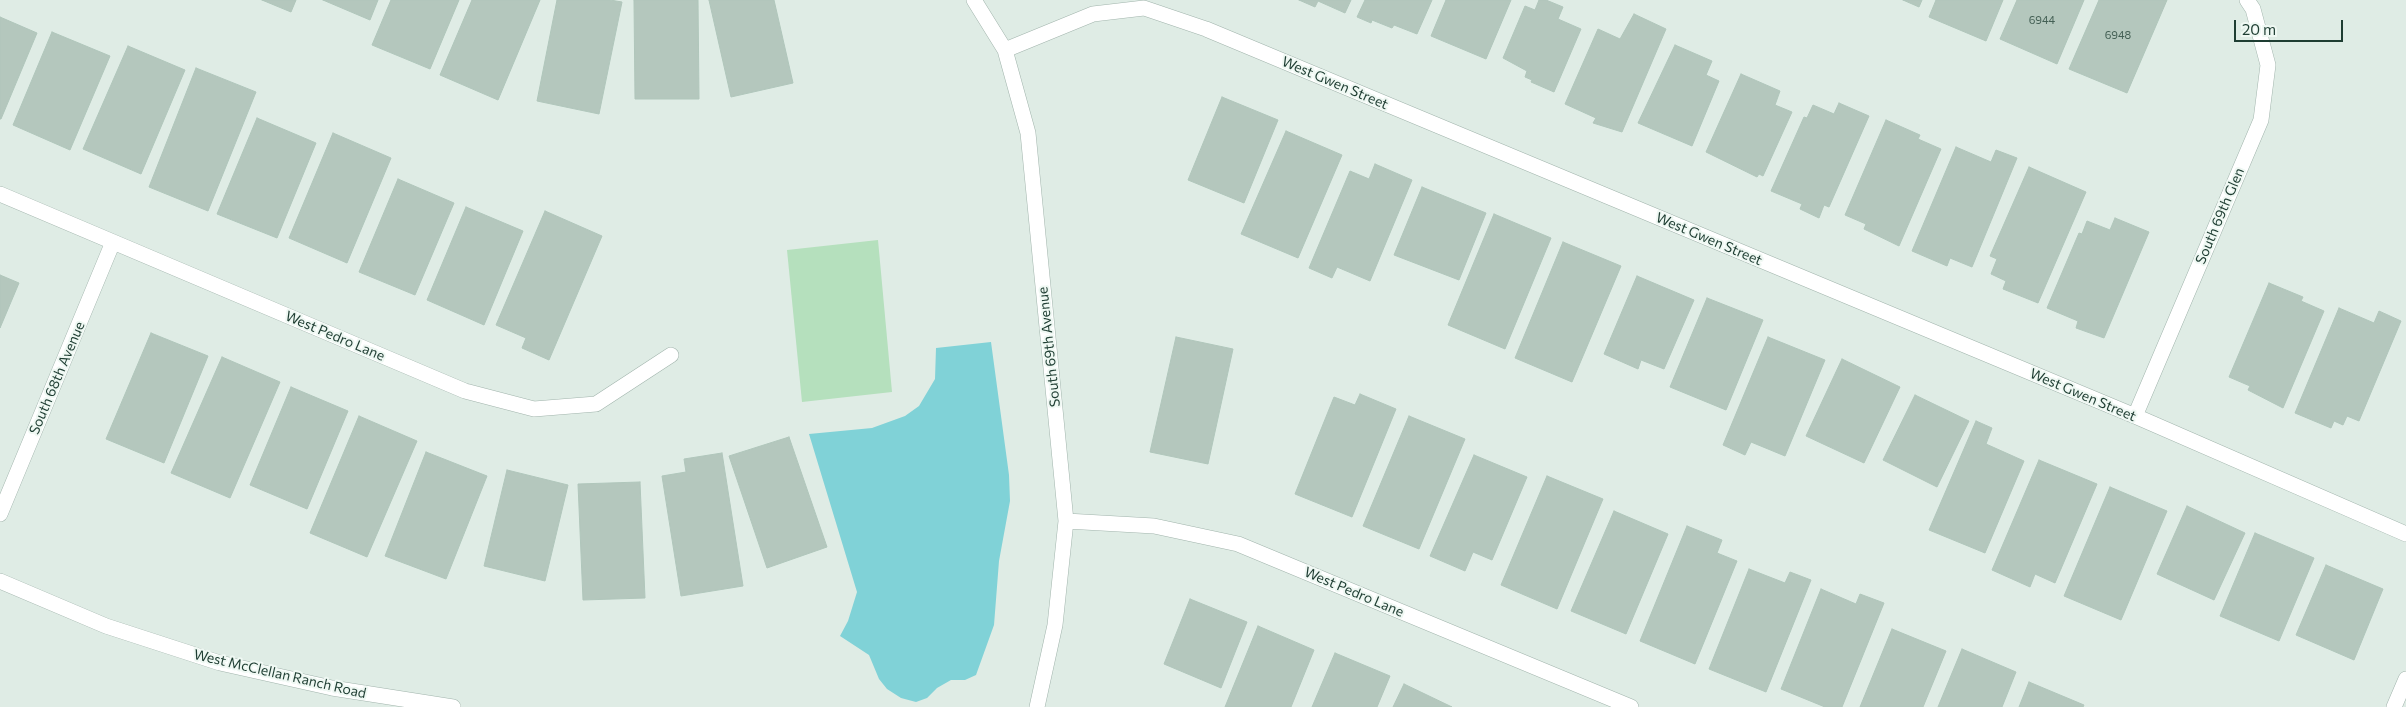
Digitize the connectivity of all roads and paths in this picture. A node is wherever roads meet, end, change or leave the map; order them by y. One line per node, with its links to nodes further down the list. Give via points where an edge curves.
1 (974, 0): 3 (street, South 69th Avenue)
2 (2250, 4): 7 (street, South 69th Glen, via 2268,65 2261,120)
3 (1005, 50): 7 (street, West Gwen Street, via 1093,14 1144,8 1206,29); 9 (street, South 69th Avenue, via 1028,132)
4 (0, 194): 5 (street, West Pedro Lane)
5 (114, 242): 6 (street, West Pedro Lane, via 465,390 534,409 596,404); 8 (street, South 68th Avenue)
6 (671, 355)
7 (2135, 416): 10 (street, West Gwen Street)
8 (0, 514)
9 (1066, 521): 13 (street, South 69th Avenue, via 1055,625); 15 (street, West Pedro Lane, via 1154,526 1238,544)
10 (2406, 534)
11 (0, 582): 14 (street, West McClellan Ranch Road, via 106,626 220,663 332,688)
12 (2406, 679): 16 (street)
13 (1035, 706)
14 (453, 707)
15 (1631, 707)
16 (2394, 707)

